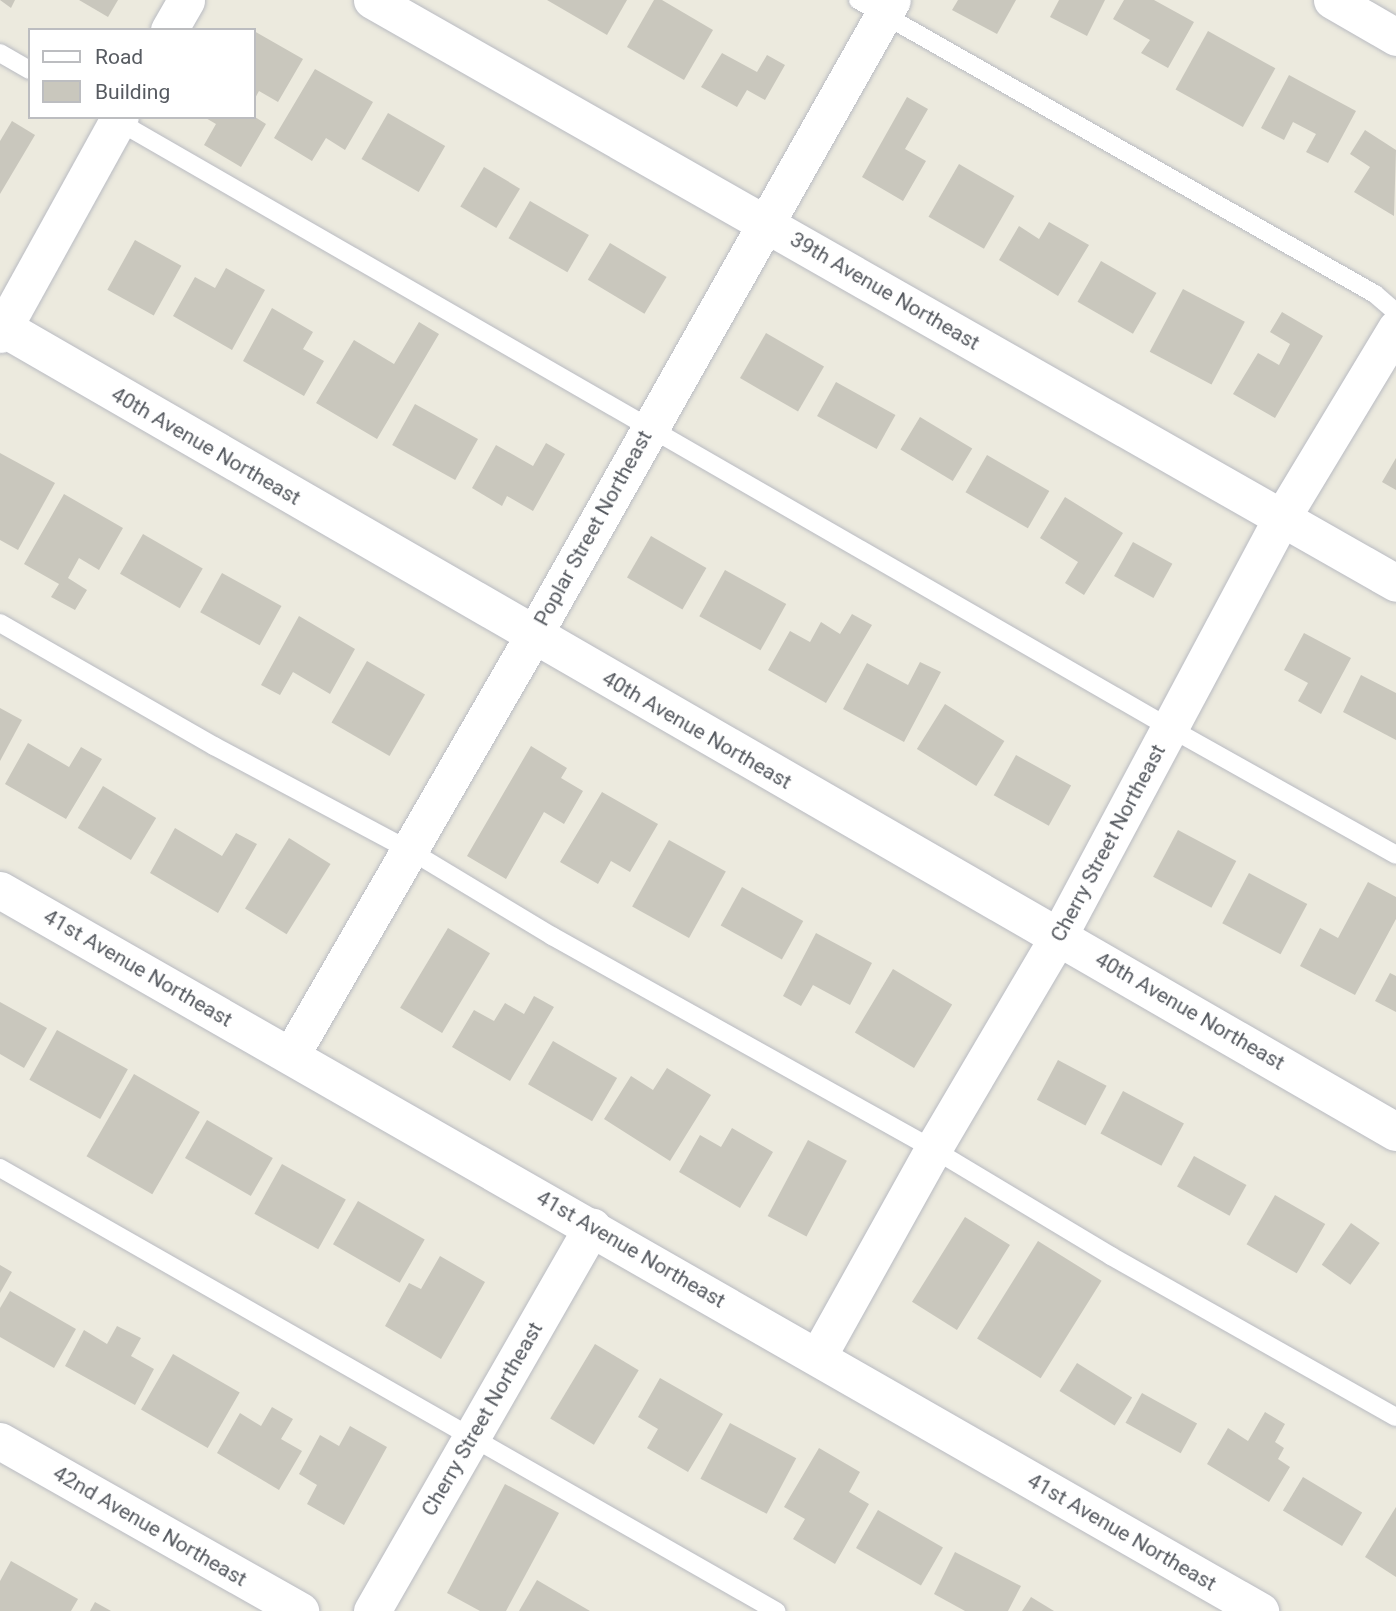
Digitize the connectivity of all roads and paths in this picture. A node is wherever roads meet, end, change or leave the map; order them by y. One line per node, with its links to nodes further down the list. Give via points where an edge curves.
1 (186, 0): 5 (street)
2 (372, 0): 10 (street, 39th Avenue Northeast)
3 (1332, 0): 6 (street)
4 (878, 5): 10 (street, Poplar Street Northeast); 11 (lane, via 1376,294)
5 (170, 28)
6 (1396, 37)
7 (0, 53): 8 (lane)
8 (28, 69)
9 (117, 119): 13 (street); 14 (lane)
10 (765, 221): 14 (street, Poplar Street Northeast); 15 (street, 39th Avenue Northeast)
11 (1396, 312)
12 (1396, 328): 15 (street, Cherry Street Northeast)
13 (1, 330): 18 (street, 40th Avenue Northeast)
14 (650, 426): 18 (street, Poplar Street Northeast); 19 (lane)
15 (1280, 519): 16 (street, 39th Avenue Northeast); 19 (street, Cherry Street Northeast)
16 (1396, 583)
17 (0, 623): 20 (lane, via 214,746)
18 (533, 636): 20 (street, Poplar Street Northeast); 23 (street, 40th Avenue Northeast)
19 (1170, 728): 21 (lane); 23 (street, Cherry Street Northeast)
20 (411, 851): 24 (street, Poplar Street Northeast); 26 (lane, via 697,1019)
21 (1396, 855)
22 (0, 890): 24 (street, 41st Avenue Northeast)
23 (1059, 935): 25 (street, 40th Avenue Northeast); 26 (street, Cherry Street Northeast)
24 (291, 1055): 28 (street, 41st Avenue Northeast)
25 (1396, 1132)
26 (933, 1149): 29 (street, Cherry Street Northeast); 30 (lane)
27 (0, 1168): 31 (lane)
28 (593, 1227): 29 (street, 41st Avenue Northeast); 31 (street, Cherry Street Northeast)
29 (818, 1356): 36 (street, 41st Avenue Northeast)
30 (1396, 1417)
31 (471, 1438): 34 (street, Cherry Street Northeast); 35 (lane)
32 (0, 1441): 33 (street, 42nd Avenue Northeast)
33 (300, 1611)
34 (372, 1611)
35 (776, 1611)
36 (1260, 1611)

